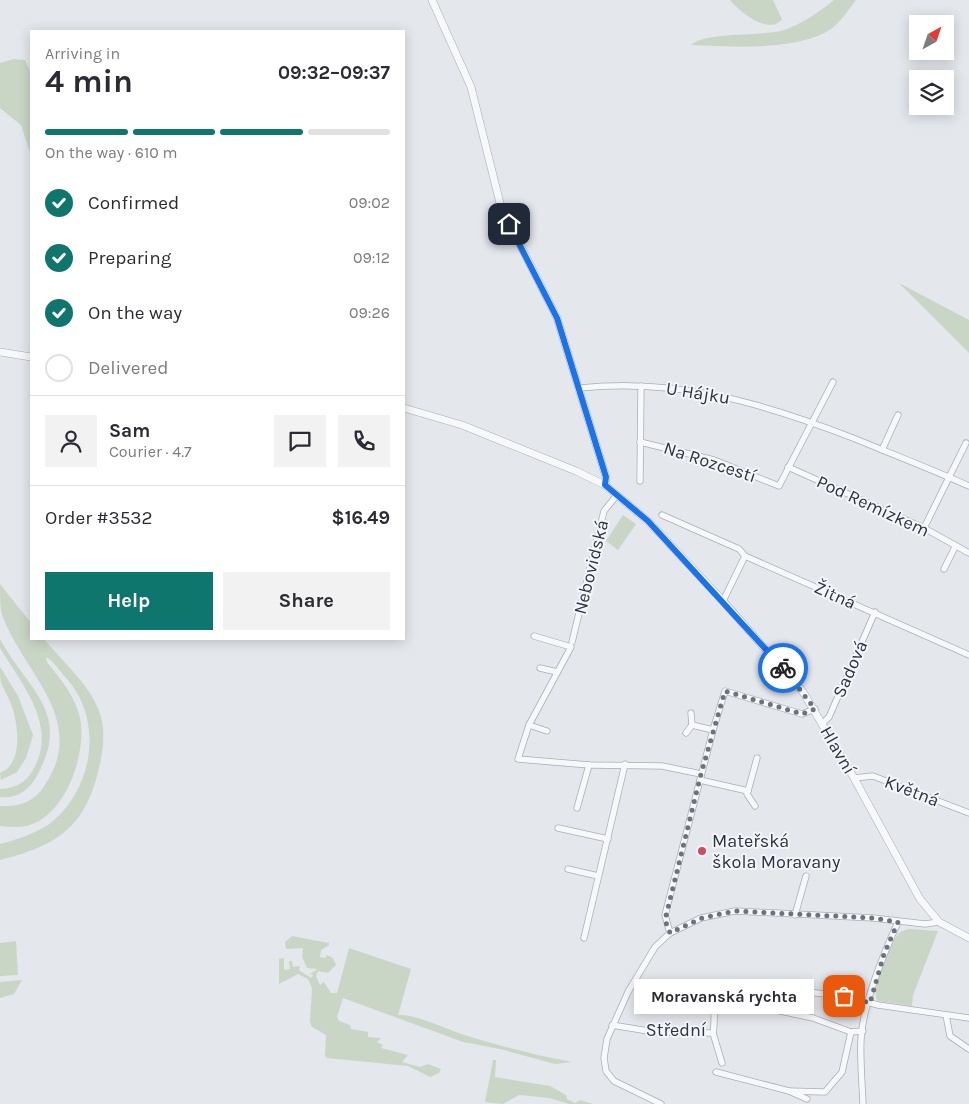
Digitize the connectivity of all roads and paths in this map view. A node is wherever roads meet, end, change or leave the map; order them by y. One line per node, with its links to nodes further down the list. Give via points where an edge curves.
1 (432, 0): 6 (street, via 471,87 501,207 557,318)
2 (0, 352): 3 (street)
3 (30, 357)
4 (833, 382): 9 (street)
5 (641, 386): 6 (street, U Hájku); 9 (street, U Hájku, via 735,398); 10 (street, Na Rozcestí)
6 (580, 388): 16 (street, via 606,477)
7 (405, 408): 16 (street, Hlavní, via 462,425)
8 (898, 415): 12 (street)
9 (813, 422): 12 (street, U Hájku); 13 (street)
10 (640, 442): 13 (street, Na Rozcestí, via 714,460 779,486); 15 (street, Na Rozcestí)
11 (966, 444): 14 (street)
12 (882, 450): 14 (street, U Hájku)
13 (788, 467): 20 (street, Pod Remízkem)
14 (950, 478): 17 (street, U Hájku); 20 (street)
15 (640, 481)
16 (605, 485): 18 (street, Hlavní)
17 (969, 486)
18 (618, 495): 25 (street, Hlavní, via 648,521); 28 (street, Nebovidská, via 604,512)
19 (662, 515): 23 (street, Žitná, via 739,549)
20 (924, 528): 21 (street, Pod Remízkem)
21 (955, 547): 22 (street, Pod Remízkem); 24 (street)
22 (969, 553)
23 (745, 556): 25 (street); 26 (street, Žitná)
24 (944, 569)
25 (723, 601): 32 (street, Hlavní, via 782,666)
26 (875, 612): 29 (street, Žitná); 34 (street, Sadová, via 829,717)
27 (534, 636): 31 (street, via 570,647)
28 (572, 642)
29 (969, 655)
30 (540, 668): 31 (street)
31 (557, 672): 35 (street)
32 (815, 709): 34 (street, Hlavní); 37 (street, via 802,714 725,691)
33 (691, 713): 36 (street)
34 (823, 723): 44 (street, Hlavní)
35 (529, 725): 38 (street); 42 (street, via 518,759)
36 (692, 725): 37 (street); 39 (street)
37 (713, 730): 43 (street)
38 (546, 731)
39 (686, 734)
40 (757, 758): 45 (street)
41 (625, 764): 42 (street); 43 (street, via 662,766); 50 (street)
42 (589, 766): 47 (street)
43 (701, 777): 45 (street); 57 (street, via 665,915)
44 (854, 778): 48 (street, Květná, via 872,776); 56 (street, Hlavní, via 920,899)
45 (748, 791): 46 (street, via 746,794)
46 (755, 806)
47 (577, 808)
48 (969, 813)
49 (558, 828): 50 (street)
50 (608, 839): 52 (street)
51 (568, 869): 52 (street)
52 (598, 876): 58 (street)
53 (806, 876): 54 (street)
54 (795, 915): 55 (street); 57 (street, via 726,912 693,921)
55 (898, 922): 56 (street); 60 (street, via 884,954)
56 (939, 922): 59 (street, Hlavní)
57 (670, 933): 64 (street, via 651,952)
58 (584, 938)
59 (969, 938)
60 (870, 1003): 62 (street, Střední); 65 (street); 67 (street, Střední, via 844,996 729,984 719,988 716,996)
61 (771, 1009): 66 (street, via 813,1018)
62 (946, 1015): 63 (street, Střední); 68 (street, via 950,1036)
63 (969, 1018)
64 (612, 1025): 67 (street, Střední, via 654,1032); 73 (street, via 606,1043 604,1065 607,1074 619,1084)
65 (863, 1031): 66 (street); 74 (street)
66 (851, 1032): 71 (street, via 842,1072 826,1092)
67 (713, 1033): 69 (street)
68 (969, 1049)
69 (722, 1063)
70 (716, 1072): 71 (street)
71 (789, 1091): 72 (street)
72 (807, 1099)
73 (661, 1104)
74 (863, 1104)

